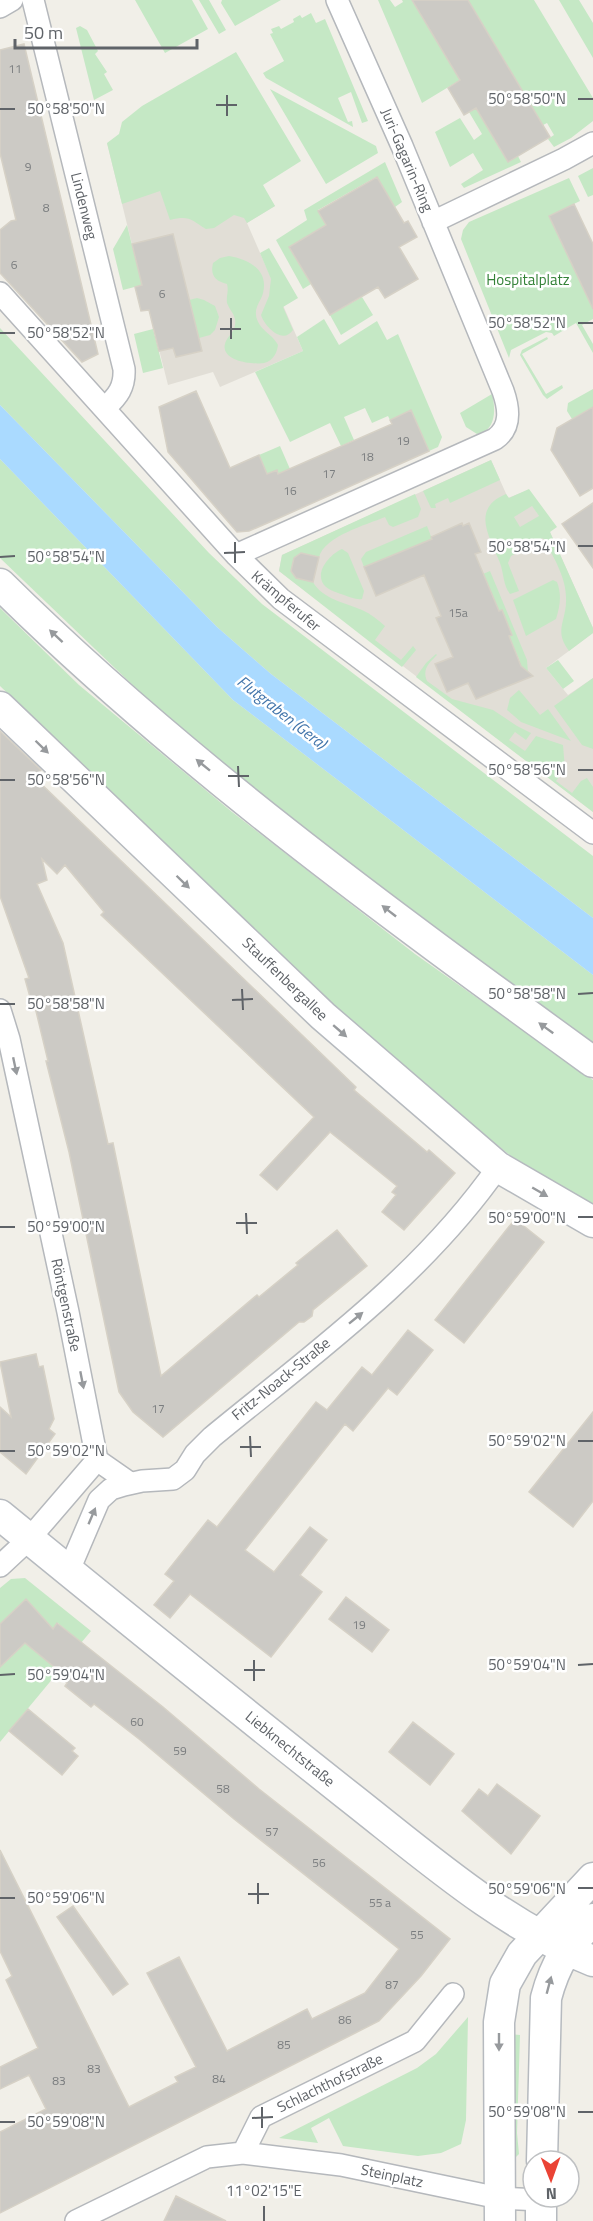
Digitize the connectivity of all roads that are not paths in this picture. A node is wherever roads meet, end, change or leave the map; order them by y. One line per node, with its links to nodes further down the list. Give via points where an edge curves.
1 (12, 0): 4 (street)
2 (33, 0): 8 (street, Lindenweg, via 124,369 120,392)
3 (337, 0): 6 (street, Juri-Gagarin-Ring)
4 (0, 7)
5 (593, 143): 6 (street, Juri-Gagarin-Ring)
6 (433, 222): 9 (street, via 503,391 508,417 504,430 495,439)
7 (0, 293): 8 (street, Krämpferufer)
8 (105, 408): 9 (street, Krämpferufer)
9 (236, 555): 12 (street, Krämpferufer, via 321,630)
10 (0, 584): 14 (main road, one-way to 10, via 432,945 258,809 111,687)
11 (0, 707): 15 (main road, Stauffenbergallee, one-way to 15, via 323,1016)
12 (593, 833)
13 (0, 1010): 17 (street, Röntgenstraße, one-way to 17)
14 (593, 1062)
15 (498, 1167): 16 (main road, Stauffenbergallee, one-way to 16); 18 (street, Fritz-Noack-Straße, one-way to 15, via 173,1479 185,1470 212,1437 392,1288)
16 (593, 1222)
17 (97, 1460): 18 (street); 20 (street)
18 (130, 1484): 22 (street, Fritz-Noack-Straße, one-way to 18, via 99,1500 111,1489)
19 (0, 1515): 20 (main road, Liebknechtstraße)
20 (29, 1539): 21 (street); 22 (main road, Liebknechtstraße)
21 (0, 1566)
22 (69, 1570): 25 (main road, Liebknechtstraße, via 414,1847)
23 (593, 1878): 25 (main road)
24 (593, 1919): 26 (main road)
25 (538, 1936): 26 (main road, Liebknechtstraße); 32 (main road, one-way to 32, via 522,1954 506,1984 499,2022)
26 (566, 1950): 27 (main road, Liebknechtstraße); 29 (main road, one-way to 26, via 546,1998 552,1973)
27 (593, 1961)
28 (453, 1994): 30 (street, Schlachthofstraße, via 416,2041 261,2117)
29 (542, 2149)
30 (243, 2152): 32 (street, Steinplatz, via 341,2165); 33 (street, via 207,2157)
31 (521, 2208): 32 (street, Steinplatz)
32 (500, 2210)
33 (76, 2221)

